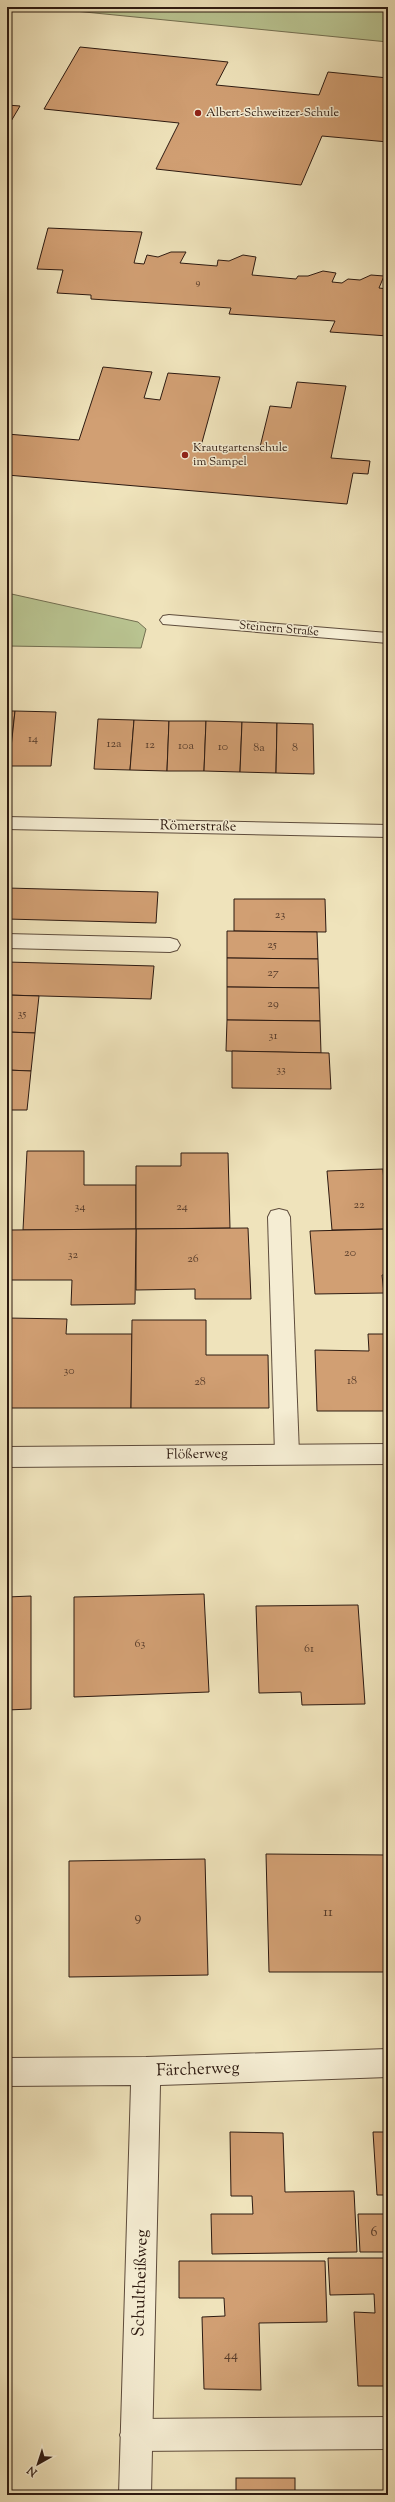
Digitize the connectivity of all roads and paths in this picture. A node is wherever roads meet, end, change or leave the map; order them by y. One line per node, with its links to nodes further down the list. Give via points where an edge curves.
1 (169, 620): 2 (street, Steinern Straße)
2 (388, 638)
3 (7, 823): 4 (street, Römerstraße)
4 (388, 831)
5 (7, 941): 6 (street)
6 (170, 945)
7 (279, 1217): 8 (street)
8 (287, 1454): 9 (street, Flößerweg); 10 (street, Flößerweg)
9 (388, 1454)
10 (7, 1457)
11 (388, 2063): 12 (street, Färcherweg)
12 (146, 2071): 13 (street, Färcherweg); 15 (street, Schultheißweg)
13 (7, 2072)
14 (388, 2433): 15 (street)
15 (136, 2435): 16 (street, Schultheißweg)
16 (135, 2495)

